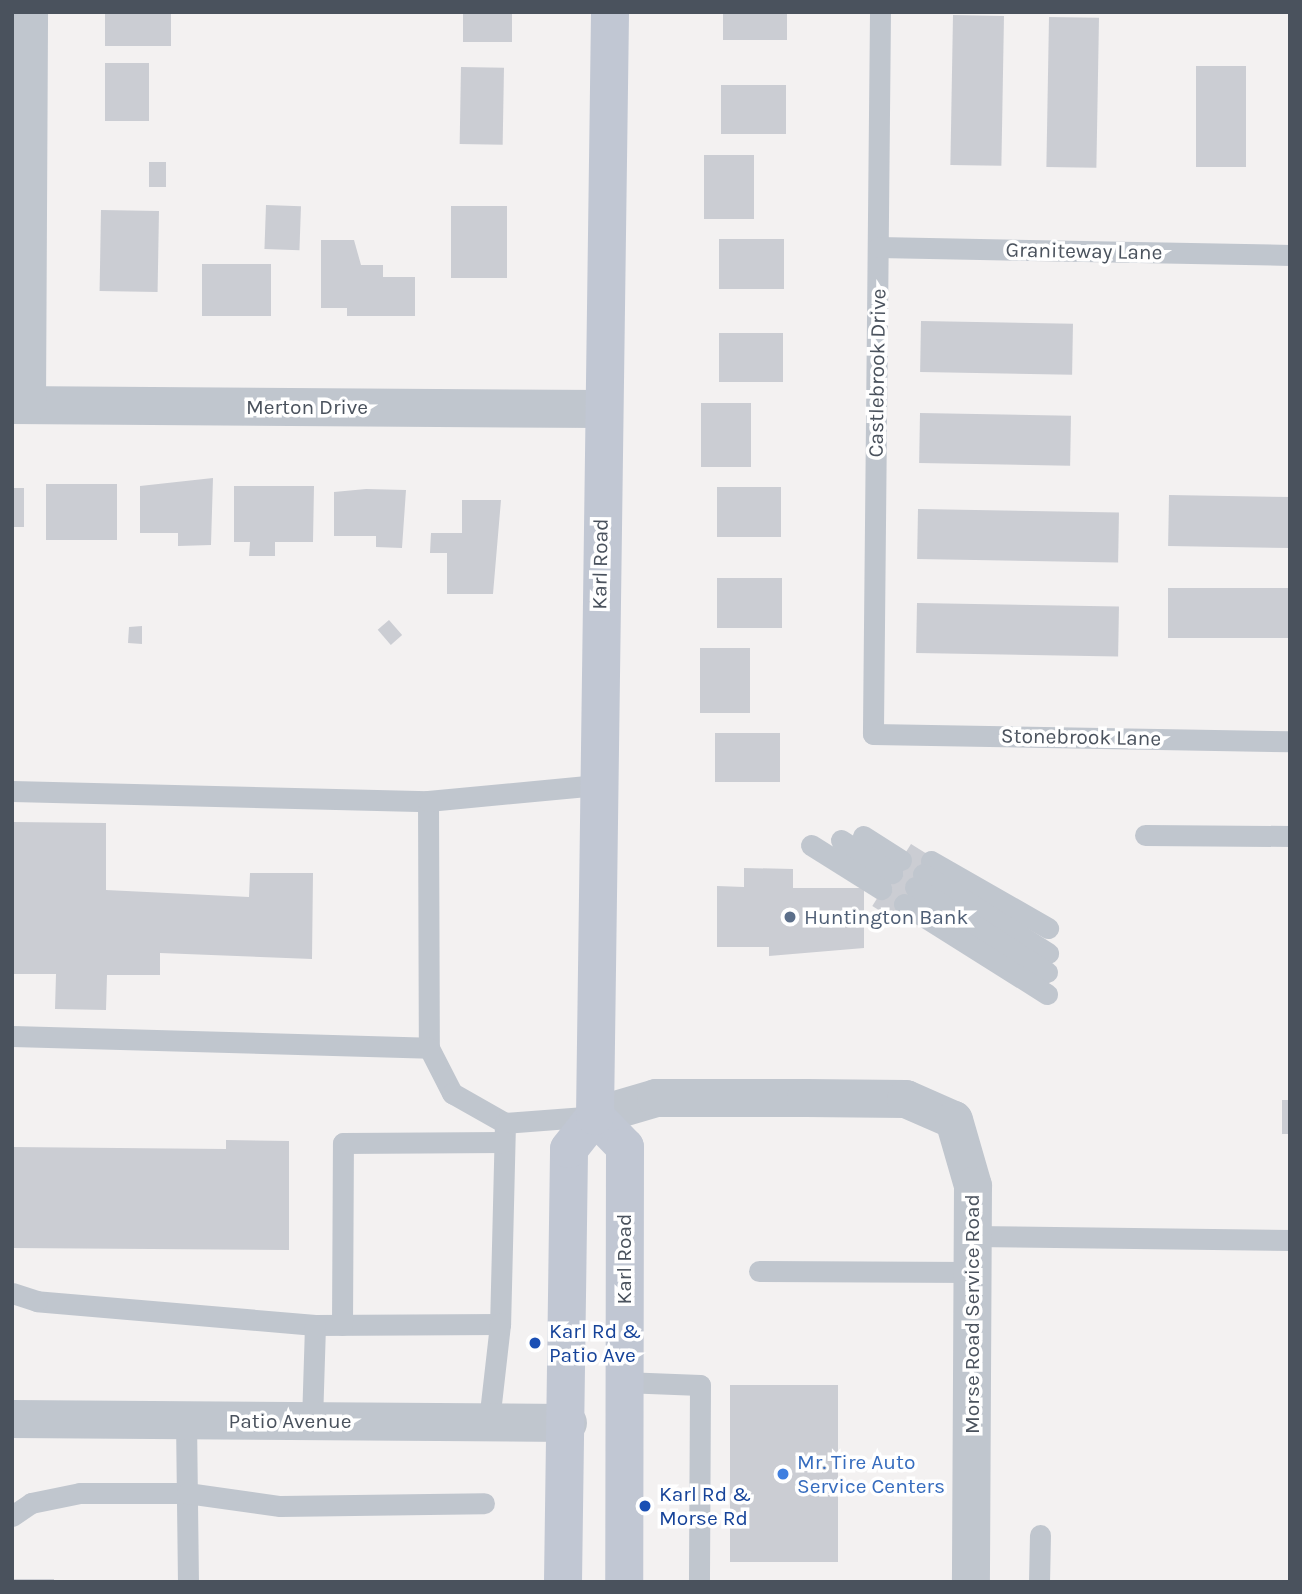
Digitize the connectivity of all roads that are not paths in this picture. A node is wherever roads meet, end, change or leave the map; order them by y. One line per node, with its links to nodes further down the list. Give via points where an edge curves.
1 (29, 12): 6 (street)
2 (610, 12): 7 (main road, Karl Road)
3 (880, 12): 4 (lane, Castlebrook Drive)
4 (878, 247): 5 (lane, Graniteway Lane); 8 (lane, Castlebrook Drive)
5 (1290, 255)
6 (19, 405): 7 (street, Merton Drive)
7 (602, 409): 10 (main road, Karl Road)
8 (873, 734): 9 (lane, Stonebrook Lane)
9 (1290, 741)
10 (597, 785): 12 (lane); 25 (main road, Karl Road)
11 (12, 791): 12 (lane)
12 (428, 801): 24 (lane)
13 (874, 835): 18 (lane)
14 (1145, 835): 15 (lane)
15 (1290, 836)
16 (841, 840): 18 (lane)
17 (811, 845): 18 (lane)
18 (895, 867)
19 (918, 881): 20 (lane); 21 (lane); 22 (lane)
20 (1048, 928)
21 (1048, 962)
22 (1047, 994)
23 (12, 1036): 24 (lane)
24 (429, 1048): 26 (lane, via 452,1094)
25 (595, 1116): 26 (lane); 28 (street, Morse Road Service Road, via 656,1098 906,1099 954,1120 972,1186); 34 (main road, Karl Road, via 625,1147); 39 (main road, via 569,1149)
26 (505, 1133): 31 (lane); 33 (lane, via 343,1143)
27 (1290, 1240): 28 (lane)
28 (972, 1254): 29 (lane); 48 (street, Morse Road Service Road)
29 (759, 1271)
30 (12, 1293): 32 (lane, via 37,1301)
31 (500, 1324): 33 (lane); 37 (lane)
32 (315, 1325): 33 (lane); 38 (lane)
33 (342, 1325)
34 (623, 1382): 46 (main road, Karl Road); 47 (lane, via 700,1385)
35 (12, 1419): 36 (street, Patio Avenue)
36 (186, 1420): 38 (street, Patio Avenue); 40 (lane)
37 (489, 1420): 38 (street, Patio Avenue); 39 (street, Patio Avenue)
38 (312, 1421)
39 (568, 1423): 45 (main road)
40 (187, 1493): 41 (lane, via 280,1506); 42 (lane, via 80,1493 31,1503); 44 (lane)
41 (484, 1503)
42 (12, 1516)
43 (1040, 1535): 49 (lane)
44 (188, 1582)
45 (563, 1582)
46 (624, 1582)
47 (699, 1582)
48 (971, 1582)
49 (1039, 1582)

